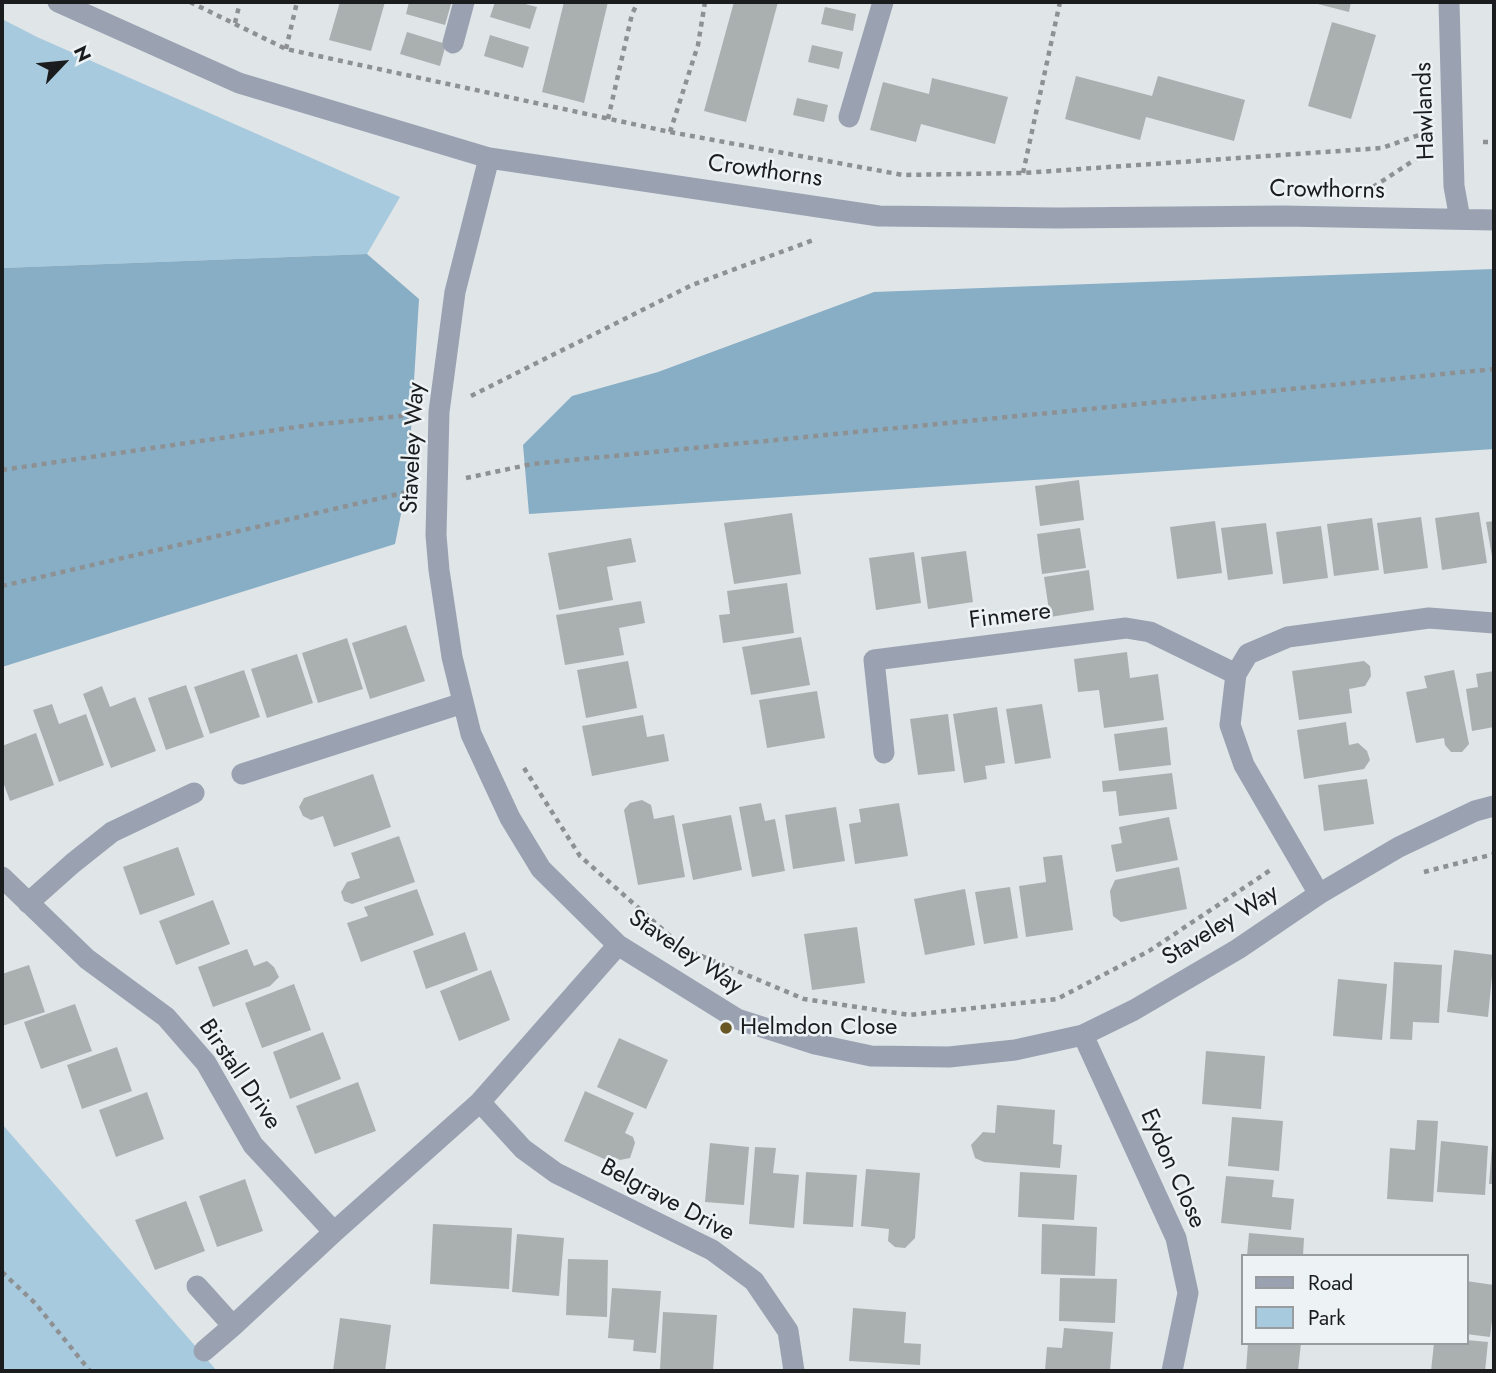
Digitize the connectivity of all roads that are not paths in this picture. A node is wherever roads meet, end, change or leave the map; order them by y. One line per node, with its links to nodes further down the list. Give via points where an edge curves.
1 (58, 2): 7 (street, Crowthorns, via 239,83)
2 (464, 2): 5 (street)
3 (883, 2): 6 (street)
4 (1449, 2): 8 (street, Hawlands, via 1454,186)
5 (453, 43)
6 (849, 117)
7 (489, 158): 8 (street, Crowthorns, via 879,216); 12 (street, Staveley Way, via 455,292 439,412 436,535 452,657)
8 (1460, 219): 9 (street, Crowthorns)
9 (1494, 220)
10 (1494, 623): 11 (street, via 1429,618 1288,637 1248,654)
11 (1236, 674): 13 (street, Finmere, via 1150,632 1126,628 874,660); 18 (street, via 1230,724 1244,765)
12 (463, 703): 14 (street); 20 (street, Staveley Way, via 471,734 499,794 541,869)
13 (884, 753)
14 (242, 774)
15 (194, 793): 19 (street, via 112,832)
16 (1494, 806): 18 (street, Staveley Way, via 1398,847)
17 (2, 877): 19 (street, Birstall Drive)
18 (1320, 894): 21 (street, Staveley Way, via 1134,1010)
19 (28, 903): 23 (street, Birstall Drive, via 87,959 166,1017 205,1063 253,1144)
20 (618, 945): 21 (street, Staveley Way, via 737,1019 871,1056 949,1057 1015,1051); 22 (street)
21 (1083, 1035): 28 (street, Eydon Close, via 1176,1238 1188,1293)
22 (480, 1102): 23 (street); 27 (street, Belgrave Drive, via 523,1149 556,1173 712,1250 754,1281 788,1331)
23 (334, 1232): 25 (street)
24 (197, 1286): 25 (street)
25 (233, 1326): 26 (street)
26 (204, 1351)
27 (794, 1371)
28 (1172, 1371)

